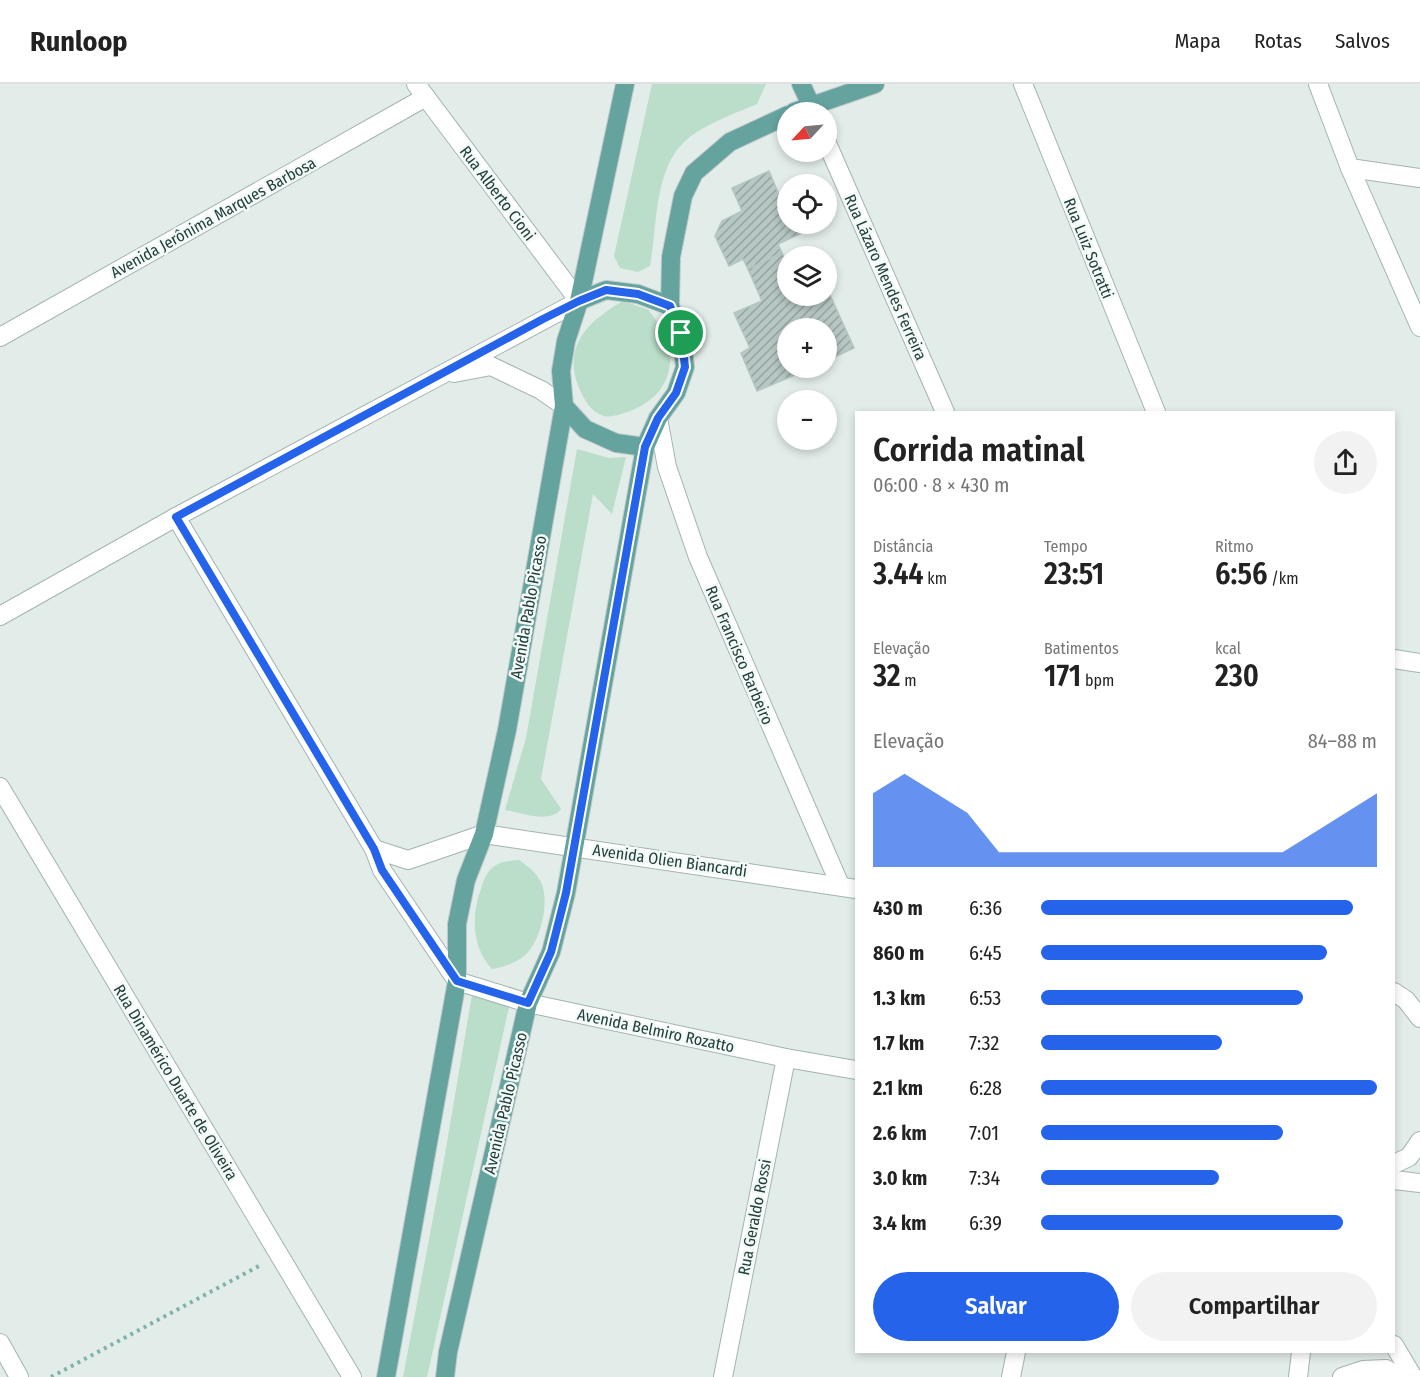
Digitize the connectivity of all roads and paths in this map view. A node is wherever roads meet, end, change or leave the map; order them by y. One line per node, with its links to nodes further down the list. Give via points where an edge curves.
1 (625, 84): 13 (main road, Avenida Pablo Picasso)
2 (801, 84): 7 (main road)
3 (875, 84): 8 (main road)
4 (1023, 84): 20 (street, Rua Luiz Sotratti)
5 (1318, 84): 11 (street)
6 (421, 91): 13 (street, Rua Alberto Cioni); 16 (street, Avenida Jerônima Marques Barbosa)
7 (804, 102)
8 (827, 102)
9 (777, 120): 14 (main road, Avenida Pablo Picasso, via 730,142 694,173 683,196 671,257)
10 (835, 162): 19 (street, Rua Lázaro Mendes Ferreira)
11 (1350, 168): 12 (street); 15 (street)
12 (1420, 178)
13 (579, 301): 14 (main road, via 606,290 638,294); 17 (street); 18 (main road, Avenida Pablo Picasso, via 561,371)
14 (670, 306): 21 (main road, Avenida Pablo Picasso, via 681,333 685,367 676,393)
15 (1420, 327)
16 (0, 337)
17 (434, 377): 18 (street, via 491,366); 23 (street)
18 (564, 406): 22 (main road, via 585,429 616,443); 28 (main road, Avenida Pablo Picasso, via 507,730)
19 (945, 411)
20 (1156, 411)
21 (658, 418): 22 (main road, Avenida Pablo Picasso); 31 (street, Rua Francisco Barbeiro, via 667,467 698,557)
22 (645, 447): 29 (main road, Avenida Pablo Picasso)
23 (176, 517): 24 (street); 30 (street)
24 (0, 616)
25 (1395, 659): 26 (street)
26 (1420, 663)
27 (0, 787): 42 (street, Rua Dinamérico Duarte de Oliveira)
28 (484, 834): 29 (street, Avenida Olien Biancardi); 30 (street, via 408,860); 32 (main road, Avenida Pablo Picasso, via 466,880 457,924)
29 (575, 846): 31 (street, Avenida Olien Biancardi); 34 (main road, Avenida Pablo Picasso, via 551,952)
30 (374, 849): 32 (street, via 382,870)
31 (848, 887)
32 (457, 981): 34 (street, Avenida Belmiro Rozatto); 50 (main road, Avenida Pablo Picasso)
33 (1406, 998): 35 (street)
34 (528, 1003): 36 (street, Avenida Belmiro Rozatto); 51 (main road, Avenida Pablo Picasso)
35 (1420, 1018)
36 (786, 1058): 37 (street, Avenida Belmiro Rozatto); 52 (street, Rua Geraldo Rossi)
37 (855, 1070)
38 (1420, 1142): 39 (street, via 1409,1156)
39 (1395, 1163)
40 (1395, 1180): 41 (street)
41 (1420, 1183)
42 (280, 1255): 48 (path); 49 (street, Rua Dinamérico Duarte de Oliveira)
43 (0, 1343): 47 (street)
44 (1395, 1347): 57 (street)
45 (1016, 1353): 53 (street)
46 (1301, 1353): 54 (street)
47 (20, 1377)
48 (51, 1377)
49 (352, 1377)
50 (386, 1377)
51 (445, 1377)
52 (723, 1377)
53 (1011, 1377)
54 (1298, 1377)
55 (1342, 1377): 56 (street, via 1363,1370 1386,1369)
56 (1399, 1377)
57 (1413, 1377)

